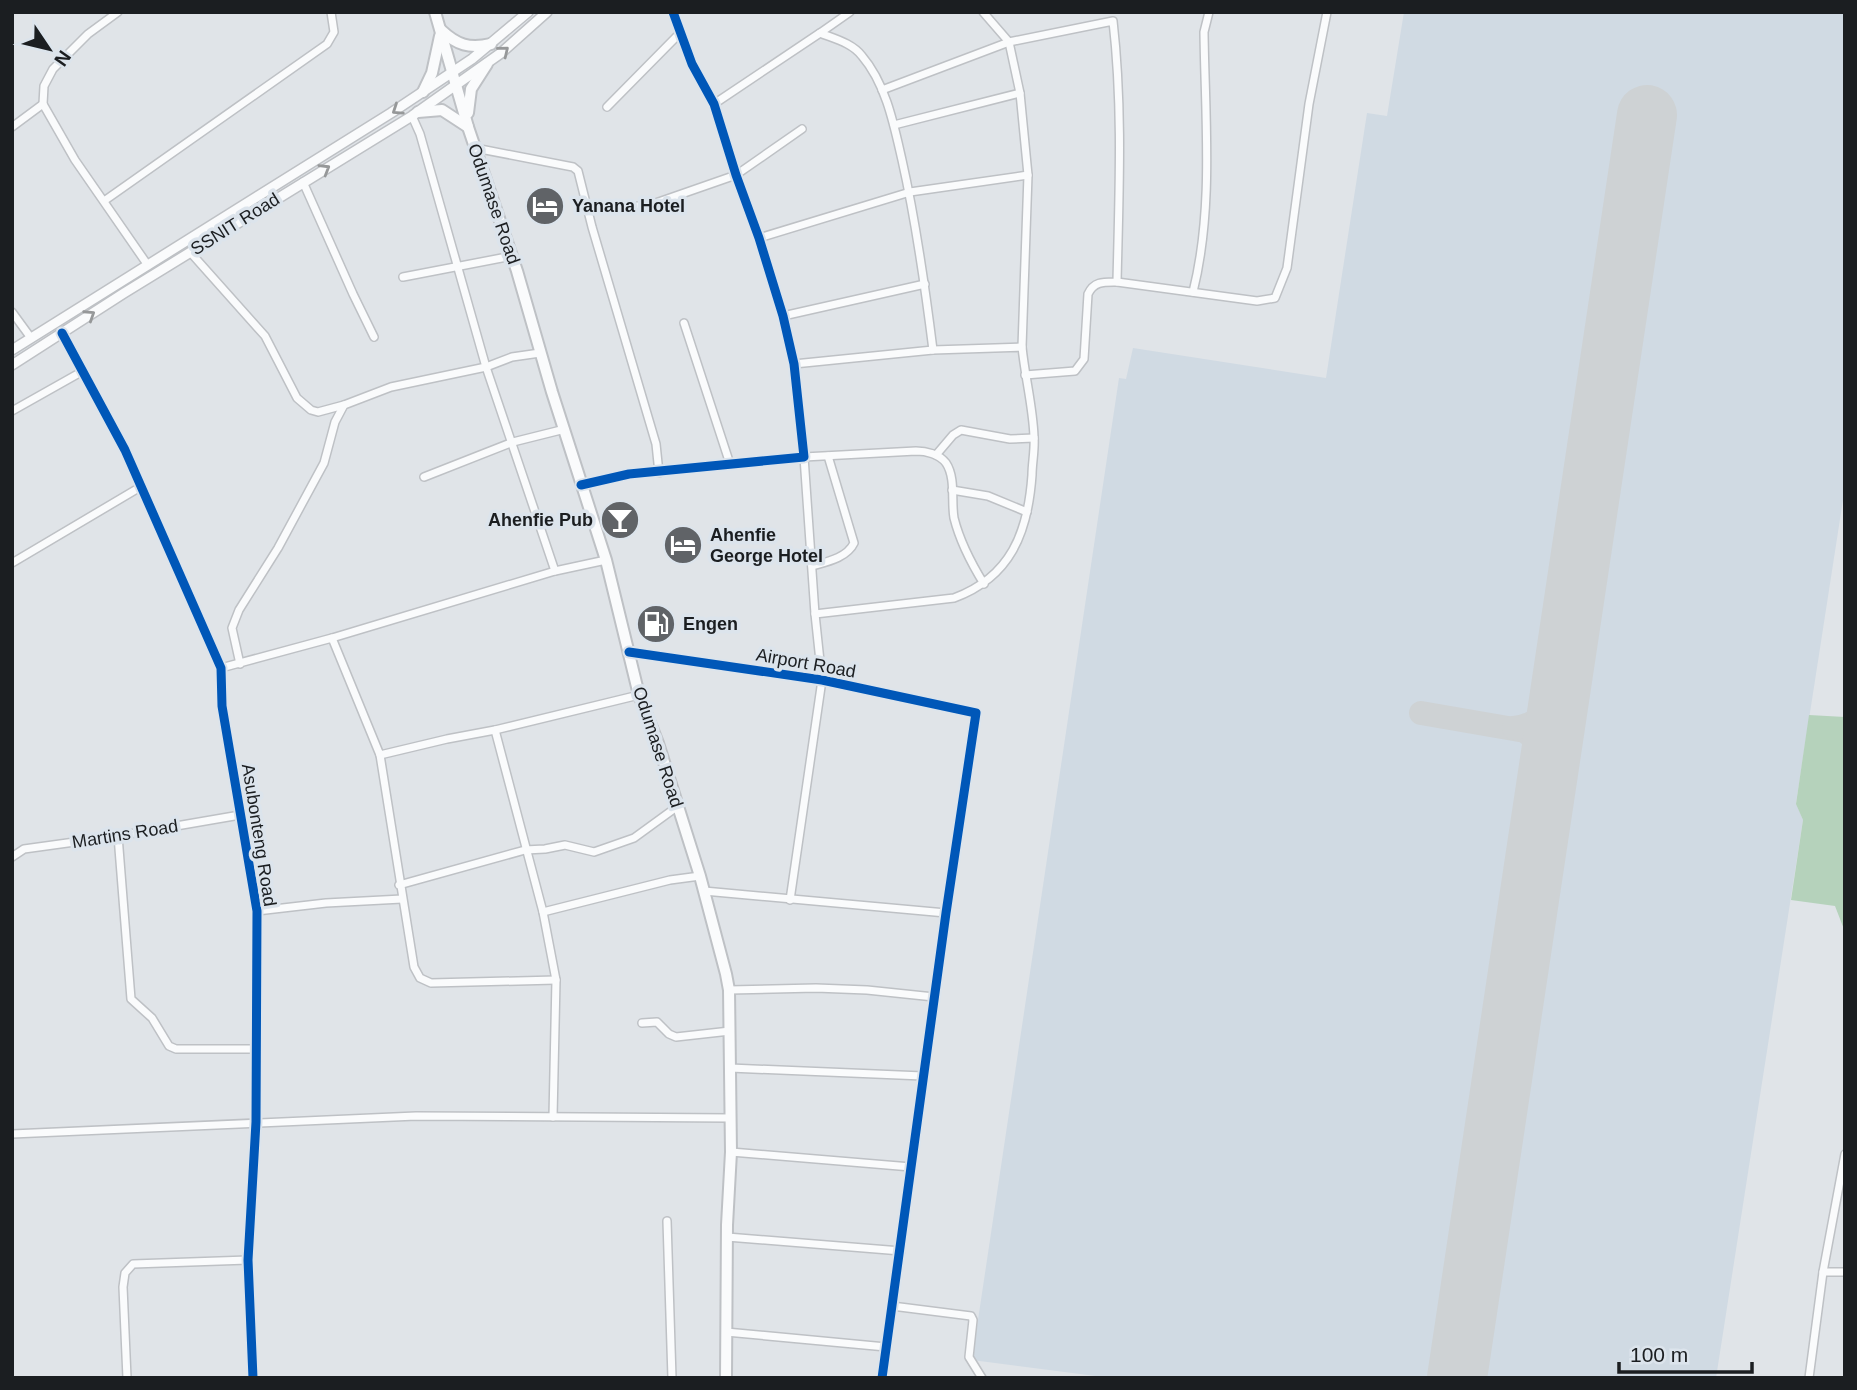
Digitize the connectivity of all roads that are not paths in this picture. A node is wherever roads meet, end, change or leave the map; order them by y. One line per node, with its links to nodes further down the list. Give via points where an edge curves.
1 (118, 12): 24 (street, via 53,69 44,86)
2 (331, 12): 37 (street, via 334,32 327,44)
3 (435, 12): 13 (main road, Odumase Road)
4 (528, 12): 17 (street, SSNIT Road)
5 (547, 12): 18 (street, SSNIT Road, one-way to 5)
6 (673, 12): 14 (street)
7 (850, 12): 15 (street)
8 (982, 12): 16 (street)
9 (1108, 12): 12 (street)
10 (1209, 12): 47 (street, via 1204,32 1206,222)
11 (1327, 12): 47 (street, via 1284,280 1275,298 1256,301)
12 (1113, 21): 16 (street); 45 (street, via 1121,127)
13 (440, 31): 17 (main road, via 462,46); 19 (main road, Odumase Road); 22 (main road, via 432,73)
14 (680, 33): 25 (street); 26 (street)
15 (820, 33): 21 (street, via 855,49); 25 (street)
16 (1009, 42): 21 (street); 23 (street)
17 (492, 44): 19 (street, SSNIT Road)
18 (487, 64): 20 (street, SSNIT Road); 30 (main road, via 471,89)
19 (453, 71): 20 (main road, Odumase Road); 22 (street, SSNIT Road)
20 (457, 85): 27 (street, SSNIT Road); 30 (main road, Odumase Road)
21 (882, 90): 28 (street)
22 (423, 92): 42 (street, SSNIT Road, one-way to 42)
23 (1020, 93): 28 (street); 34 (street)
24 (43, 104): 29 (street); 37 (street)
25 (714, 104): 33 (street)
26 (607, 107)
27 (415, 114): 30 (main road, via 442,110); 35 (street, SSNIT Road, one-way to 27); 43 (street)
28 (894, 125): 36 (street)
29 (12, 127)
30 (468, 127): 32 (main road, Odumase Road)
31 (802, 129): 33 (street)
32 (475, 148): 41 (main road, Odumase Road); 72 (street, via 578,171 656,444)
33 (736, 175): 38 (street); 39 (street)
34 (1028, 175): 36 (street); 54 (street)
35 (303, 182): 40 (street, SSNIT Road); 52 (street)
36 (909, 192): 39 (street); 46 (street)
37 (104, 201): 42 (street)
38 (638, 206)
39 (759, 238): 49 (street)
40 (190, 252): 51 (street, SSNIT Road, one-way to 40); 63 (street, via 265,336 304,405 318,412)
41 (512, 256): 43 (street); 57 (main road, Odumase Road)
42 (147, 264): 53 (street, SSNIT Road)
43 (457, 268): 44 (street); 60 (street)
44 (403, 277)
45 (1117, 282): 47 (street); 62 (street, via 1091,287 1084,359 1075,371)
46 (925, 284): 49 (street); 56 (street)
47 (1193, 292)
48 (12, 312): 53 (street)
49 (783, 316): 58 (street)
50 (684, 323): 71 (street)
51 (62, 333): 59 (street, SSNIT Road); 61 (street, Asubonteng Road)
52 (374, 337)
53 (31, 338): 55 (street, SSNIT Road)
54 (1022, 346): 56 (street); 62 (street)
55 (12, 350)
56 (933, 350): 58 (street)
57 (540, 353): 60 (street); 65 (main road, Odumase Road)
58 (794, 364): 70 (street)
59 (12, 365)
60 (486, 367): 63 (street, via 391,387); 67 (street)
61 (83, 371): 64 (street); 74 (street, Asubonteng Road)
62 (1025, 375): 66 (street)
63 (344, 405): 87 (street, via 324,463 239,610 232,628)
64 (12, 411)
65 (565, 429): 67 (street); 75 (main road, Odumase Road)
66 (1034, 438): 69 (street, via 1010,439 961,430); 77 (street)
67 (513, 442): 73 (street); 82 (street)
68 (828, 456): 69 (street, via 925,451); 70 (street); 81 (street, via 854,543 834,560)
69 (936, 456): 76 (street, via 945,463)
70 (804, 457): 71 (street); 81 (street)
71 (730, 464): 72 (street)
72 (659, 473): 75 (street)
73 (424, 477)
74 (142, 485): 80 (street); 88 (street, Asubonteng Road)
75 (581, 485): 79 (main road, Odumase Road)
76 (952, 490): 77 (street, via 988,496); 83 (street, via 965,553)
77 (1027, 512): 83 (street, via 1010,555)
78 (12, 551): 80 (street)
79 (606, 560): 82 (street); 86 (main road, Odumase Road)
80 (15, 562)
81 (812, 566): 84 (street)
82 (555, 571): 85 (street)
83 (984, 584): 84 (street, via 954,598)
84 (815, 614): 89 (street)
85 (332, 638): 87 (street); 92 (street)
86 (629, 652): 89 (street, Airport Road); 90 (main road, Odumase Road)
87 (240, 664): 88 (street)
88 (220, 668): 94 (street, Asubonteng Road)
89 (822, 680): 102 (street); 105 (street, Airport Road, via 976,713)
90 (639, 695): 91 (street); 93 (main road, Odumase Road)
91 (495, 730): 92 (street); 96 (street)
92 (380, 755): 99 (street)
93 (678, 806): 96 (street, via 634,838 594,852 565,845); 98 (main road, Odumase Road)
94 (240, 815): 95 (street, Martins Road); 103 (street, Asubonteng Road)
95 (118, 836): 97 (street, Martins Road, via 24,849); 111 (street, via 131,999 176,1049)
96 (525, 850): 99 (street); 104 (street)
97 (12, 857)
98 (700, 876): 100 (main road, Odumase Road); 104 (street)
99 (399, 885): 101 (street)
100 (704, 891): 102 (street); 107 (main road, Odumase Road)
101 (402, 899): 103 (street); 106 (street, via 414,967 420,978 431,984)
102 (790, 900): 105 (street)
103 (257, 911): 111 (street, Asubonteng Road)
104 (543, 912): 106 (street)
105 (946, 913): 108 (street)
106 (556, 980): 114 (street)
107 (729, 990): 108 (street, via 867,989); 110 (main road, Odumase Road)
108 (934, 997): 113 (street)
109 (642, 1023): 110 (street, via 657,1022 676,1037)
110 (730, 1031): 112 (main road, Odumase Road)
111 (256, 1049): 116 (street, Asubonteng Road)
112 (730, 1068): 113 (street); 115 (main road, Odumase Road)
113 (923, 1076): 120 (street)
114 (554, 1117): 115 (street); 116 (street)
115 (731, 1118): 118 (main road, Odumase Road)
116 (256, 1122): 117 (street); 124 (street, Asubonteng Road)
117 (12, 1134)
118 (731, 1152): 120 (street); 122 (main road, Odumase Road)
119 (1845, 1154): 125 (street)
120 (911, 1167): 123 (street)
121 (667, 1222): 132 (street)
122 (727, 1237): 123 (street); 128 (main road, Odumase Road)
123 (901, 1251): 127 (street)
124 (248, 1260): 130 (street, via 133,1264 125,1273 123,1287); 131 (street, Asubonteng Road)
125 (1823, 1272): 126 (street); 136 (street)
126 (1845, 1272)
127 (892, 1306): 129 (street); 135 (street, via 971,1316 969,1357)
128 (726, 1332): 129 (street); 133 (main road, Odumase Road)
129 (886, 1347): 134 (street)
130 (127, 1378)
131 (253, 1378)
132 (672, 1378)
133 (726, 1378)
134 (882, 1378)
135 (982, 1378)
136 (1809, 1378)

